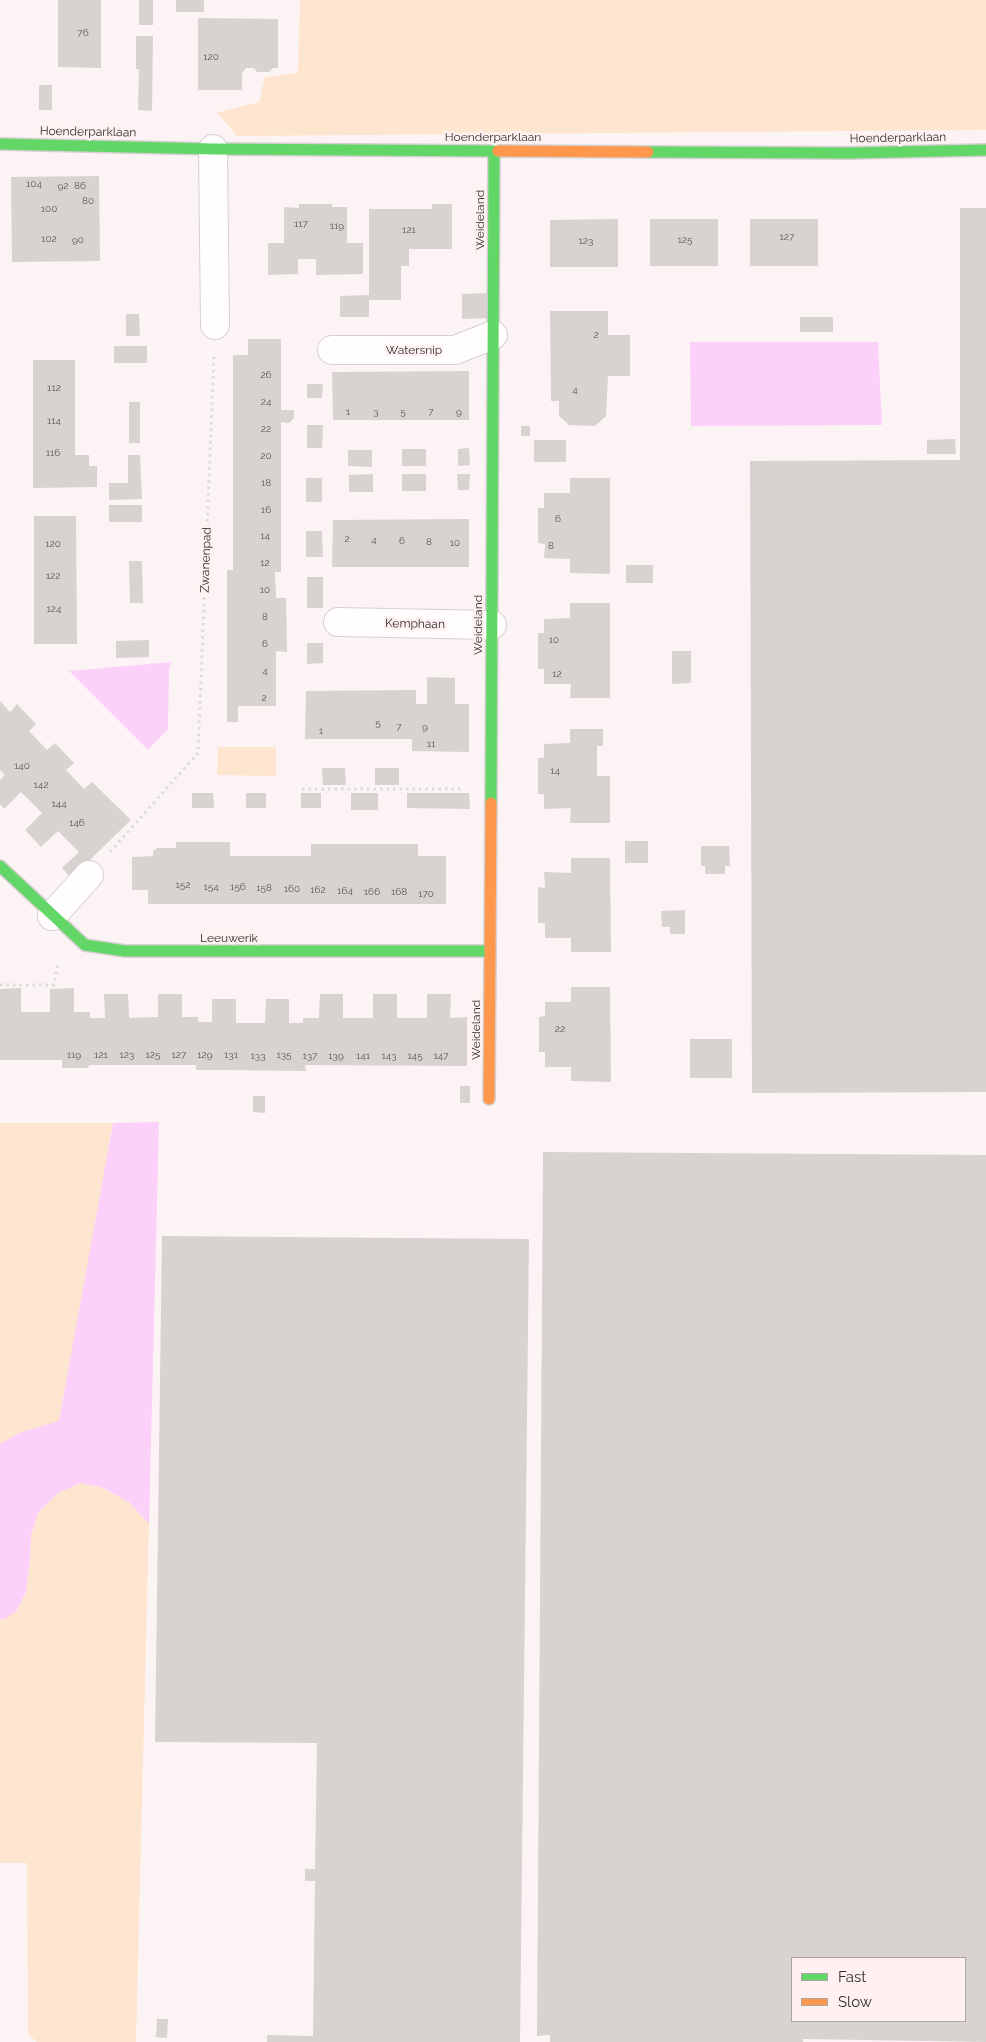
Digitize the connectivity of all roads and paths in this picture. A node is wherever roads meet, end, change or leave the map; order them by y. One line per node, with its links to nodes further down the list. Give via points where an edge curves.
1 (0, 144): 2 (street, Hoenderparklaan)
2 (213, 149): 4 (street, Hoenderparklaan); 5 (street)
3 (986, 150): 4 (street, Hoenderparklaan, via 849,153)
4 (494, 151): 6 (street, Weideland)
5 (216, 325): 13 (path, Zwanenpad, via 198,753)
6 (493, 335): 7 (street, Watersnip, via 454,350); 9 (street, Weideland)
7 (332, 350)
8 (338, 622): 9 (street, Kemphaan)
9 (492, 625): 11 (street, Weideland)
10 (302, 789): 11 (path)
11 (491, 789): 15 (street, Weideland)
12 (0, 866): 14 (street, Leeuwerik)
13 (89, 875): 14 (street)
14 (58, 921): 15 (street, Leeuwerik, via 85,945 124,951); 16 (path, via 54,985)
15 (490, 952): 17 (street, Weideland)
16 (0, 985)
17 (489, 1099)

